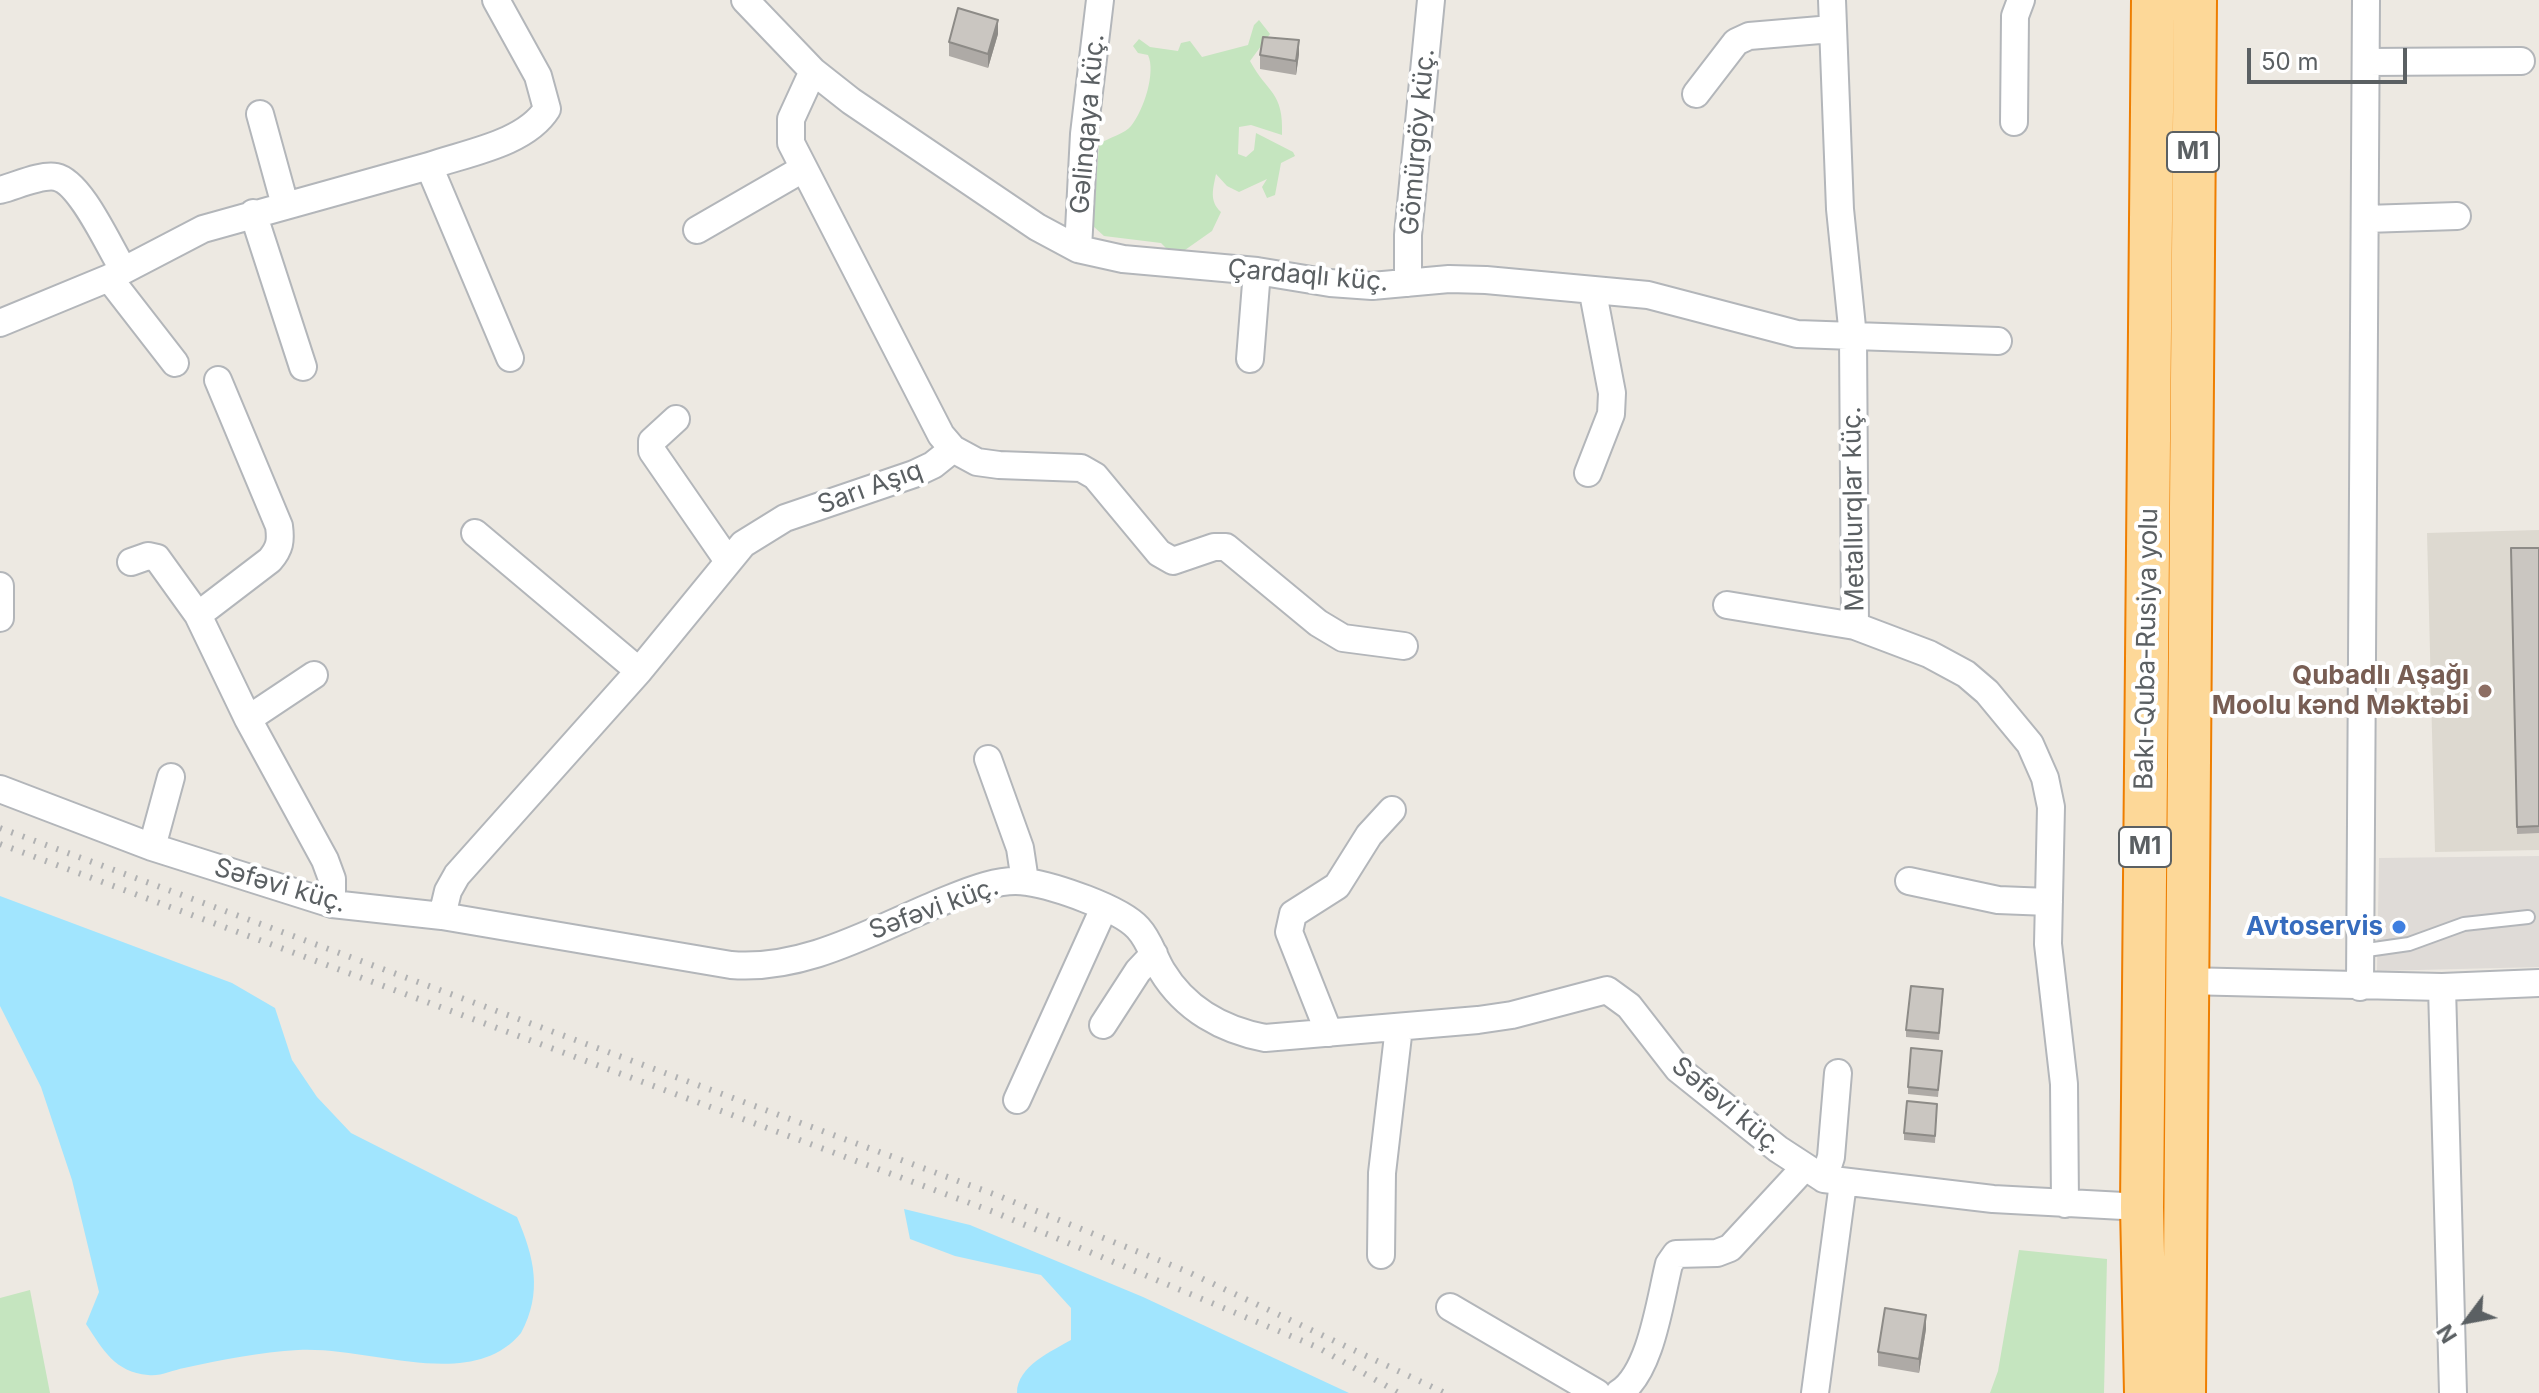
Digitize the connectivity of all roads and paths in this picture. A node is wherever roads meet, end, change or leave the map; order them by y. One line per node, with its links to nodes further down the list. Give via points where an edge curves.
1 (496, 0): 17 (street, via 538,76 547,109 523,131)
2 (745, 0): 13 (street, Çardaqlı küç.)
3 (1100, 0): 25 (street, Gəlinqaya küç., via 1084,134)
4 (1431, 0): 28 (street, Gömürgöy küç.)
5 (1832, 0): 10 (street, Metallurqlar küç.)
6 (2021, 0): 16 (street, via 2015,16)
7 (2153, 0): 78 (highway, Bakı-Quba-Rusiya yolu / M1)
8 (2195, 0): 67 (highway, Bakı-Quba-Rusiya yolu / M1)
9 (2366, 0): 12 (street)
10 (1832, 29): 14 (street, via 1749,36 1736,42); 31 (street, Metallurqlar küç., via 1840,209)
11 (2521, 61): 12 (street)
12 (2367, 62): 23 (street)
13 (813, 71): 18 (street, via 791,119 791,143); 25 (street, Çardaqlı küç., via 1037,227)
14 (1696, 94)
15 (260, 114): 20 (street)
16 (2014, 122)
17 (429, 166): 20 (street); 33 (street)
18 (801, 170): 24 (street); 39 (street)
19 (0, 190): 27 (street, via 53,176 68,182 80,194)
20 (285, 205): 21 (street)
21 (253, 213): 27 (street, via 203,229); 36 (street)
22 (2457, 216): 23 (street)
23 (2366, 219): 65 (street)
24 (697, 230)
25 (1078, 249): 26 (street, Çardaqlı küç., via 1123,259)
26 (1257, 271): 28 (street, Çardaqlı küç., via 1330,283); 34 (street)
27 (116, 274): 30 (street); 35 (street)
28 (1408, 283): 29 (street, Çardaqlı küç., via 1486,280)
29 (1593, 293): 31 (street, Çardaqlı küç., via 1648,295 1797,334); 40 (street, via 1612,393 1611,414)
30 (0, 323)
31 (1853, 337): 32 (street, Çardaqlı küç.); 48 (street, Metallurqlar küç.)
32 (1998, 341)
33 (510, 358)
34 (1250, 359)
35 (175, 363)
36 (303, 367)
37 (218, 380): 46 (street, via 281,538 270,560)
38 (676, 419): 42 (street, via 652,441 652,451)
39 (953, 449): 42 (street, Sarı Aşıq, via 914,474 776,522); 49 (street, Sarı Aşıq, via 977,462 1081,468 1095,476 1159,553 1173,561 1226,547 1343,638)
40 (1588, 473)
41 (475, 533): 50 (street)
42 (728, 561): 50 (street, Sarı Aşıq)
43 (131, 562): 46 (street, via 157,558)
44 (0, 586): 47 (street)
45 (1727, 605): 48 (street)
46 (198, 615): 52 (street)
47 (0, 618)
48 (1855, 626): 60 (street, Metallurqlar küç., via 1966,674 2030,744 2051,807)
49 (1404, 646)
50 (639, 671): 63 (street, Sarı Aşıq, via 457,875)
51 (314, 675): 52 (street)
52 (248, 719): 61 (street, via 325,860)
53 (988, 759): 58 (street, via 1020,848)
54 (171, 777): 57 (street)
55 (0, 789): 57 (street, Səfəvi küç.)
56 (1392, 810): 73 (street, via 1337,886 1299,909 1289,924)
57 (152, 847): 61 (street, Səfəvi küç.)
58 (1025, 881): 62 (street, Səfəvi küç.); 63 (street, Səfəvi küç., via 963,893 802,959 758,967)
59 (1909, 881): 60 (street, via 1998,900)
60 (2049, 902): 77 (street, Metallurqlar küç., via 2051,983 2064,1084)
61 (332, 904): 63 (street, Səfəvi küç.)
62 (1104, 908): 66 (street, Səfəvi küç., via 1136,926); 75 (street)
63 (442, 916)
64 (2528, 917): 65 (lane, via 2464,924 2409,944)
65 (2360, 951): 69 (street)
66 (1154, 954): 71 (street); 73 (street, Səfəvi küç., via 1172,985 1208,1019 1234,1032 1265,1038)
67 (2184, 981): 69 (street); 85 (highway, Bakı-Quba-Rusiya yolu / M1)
68 (2539, 983): 70 (street)
69 (2360, 987): 70 (street)
70 (2442, 987): 86 (street)
71 (1103, 1025)
72 (1399, 1027): 73 (street, Səfəvi küç.); 76 (street, Səfəvi küç., via 1512,1015 1607,990 1629,1006 1678,1069); 79 (street, via 1382,1173)
73 (1329, 1033)
74 (1838, 1073): 76 (street, via 1831,1157)
75 (1017, 1100)
76 (1823, 1177): 77 (street); 82 (street, via 1730,1248 1676,1254 1643,1364 1632,1385); 83 (street)
77 (2065, 1204): 78 (street)
78 (2142, 1207): 84 (highway, Bakı-Quba-Rusiya yolu / M1)
79 (1381, 1255)
80 (1450, 1307): 81 (street)
81 (1597, 1393)
82 (1619, 1393)
83 (1815, 1393)
84 (2146, 1393)
85 (2184, 1393)
86 (2453, 1393)

